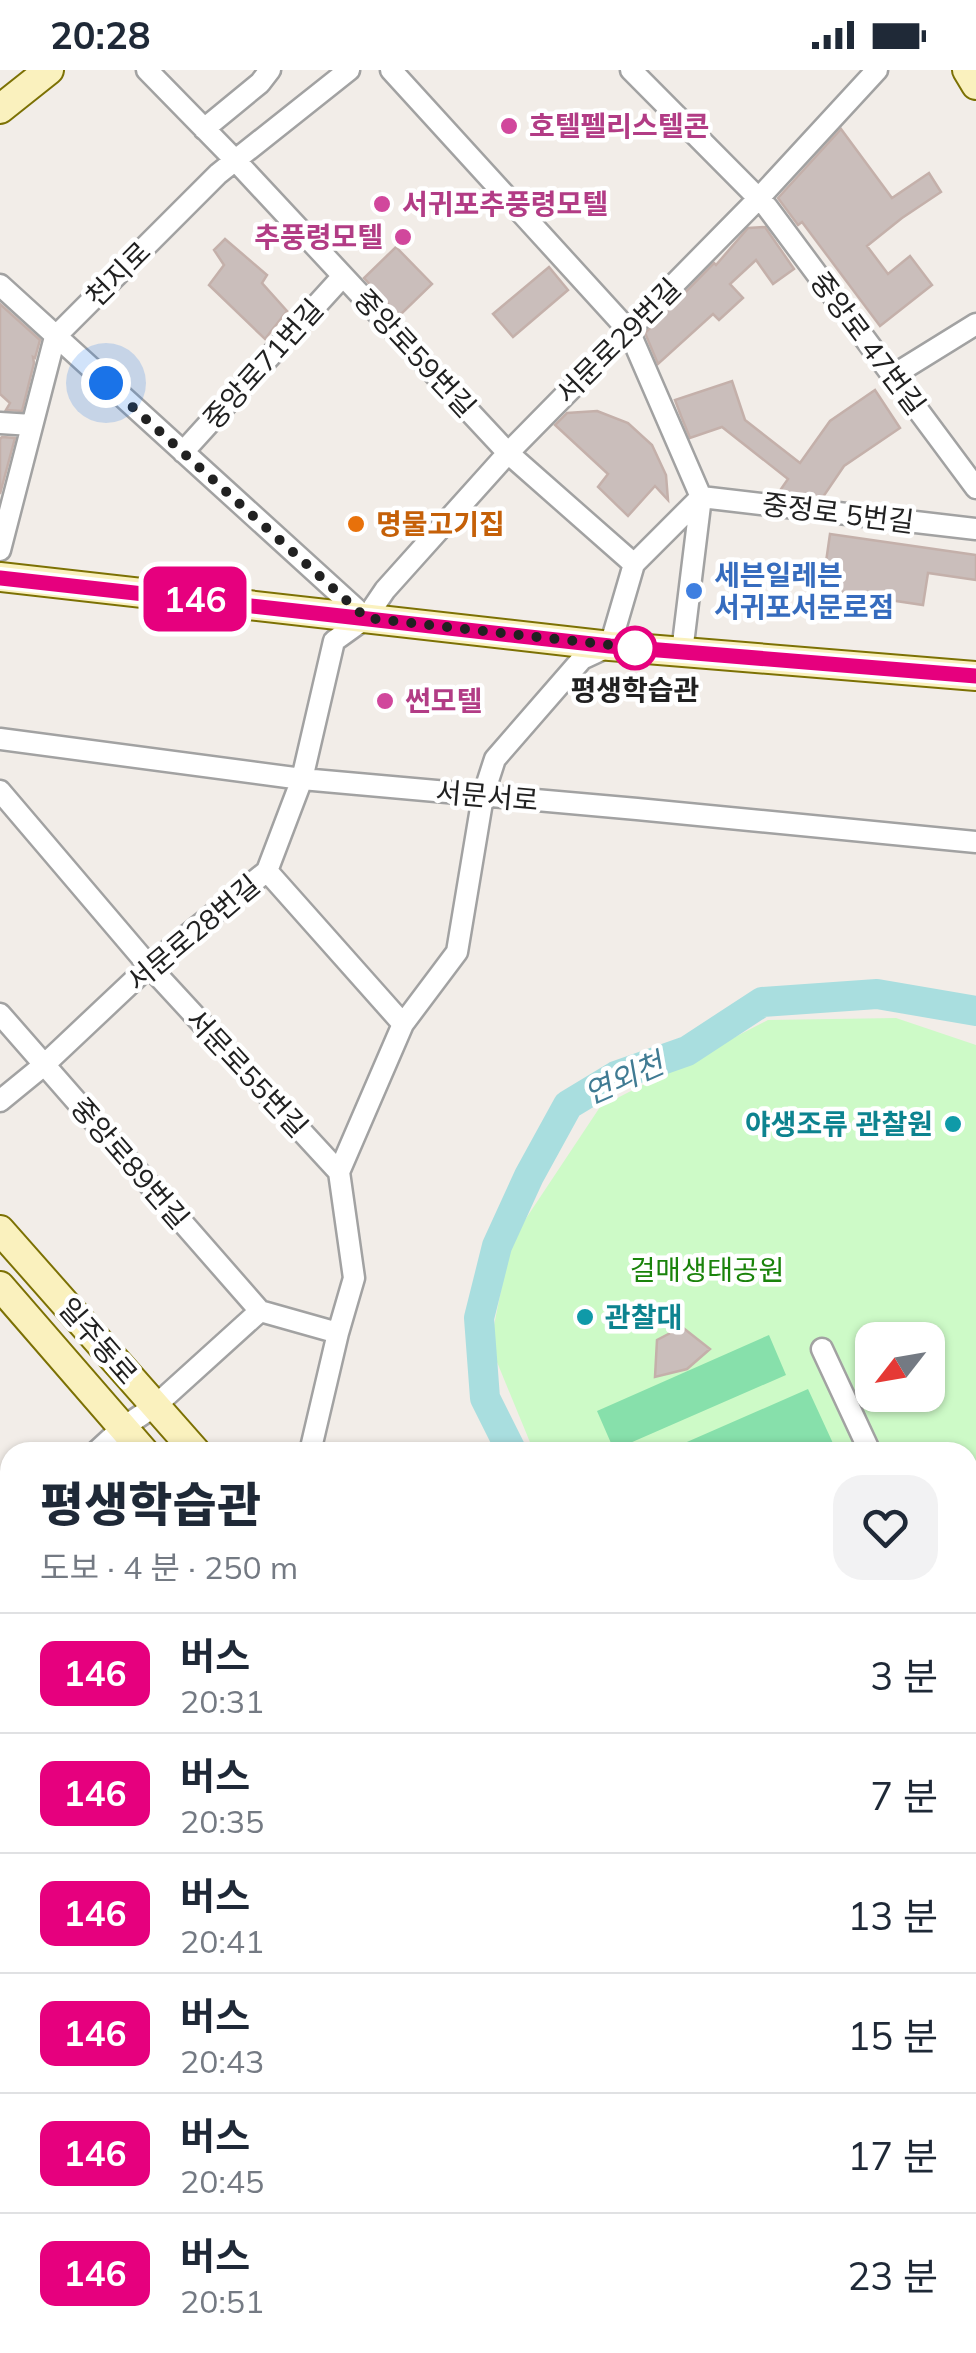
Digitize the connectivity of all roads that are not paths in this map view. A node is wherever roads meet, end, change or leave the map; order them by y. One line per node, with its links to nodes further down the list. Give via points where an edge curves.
1 (48, 70): 10 (street)
2 (146, 70): 11 (street, 중앙로59번길)
3 (270, 70): 11 (street)
4 (350, 70): 12 (street, 천지로)
5 (391, 70): 17 (street)
6 (631, 70): 13 (street, 중앙로 47번길)
7 (967, 70): 9 (street)
8 (866, 74): 13 (street, 서문로29번길)
9 (976, 86)
10 (0, 109)
11 (204, 129): 12 (street, 중앙로59번길)
12 (235, 160): 14 (street, 중앙로59번길); 18 (street, 천지로)
13 (758, 198): 17 (street, 서문로29번길); 19 (street, 중앙로 47번길)
14 (343, 276): 22 (street, 중앙로71번길); 23 (street, 중앙로59번길)
15 (0, 285): 18 (street, 중앙로71번길)
16 (976, 324): 19 (street)
17 (630, 331): 23 (street, 서문로29번길); 25 (street)
18 (55, 337): 21 (street); 22 (street, 중앙로71번길)
19 (892, 376): 24 (street, 중앙로 47번길)
20 (0, 423): 21 (street)
21 (32, 426): 27 (street)
22 (183, 452): 30 (street, 중앙로71번길)
23 (508, 453): 28 (street, 중앙로59번길); 30 (street, 서문로29번길)
24 (976, 488)
25 (700, 497): 26 (street, 중정로 5번길); 28 (street); 32 (street)
26 (976, 529)
27 (0, 550)
28 (634, 564): 31 (street)
29 (0, 578): 30 (street)
30 (366, 618): 31 (street); 35 (street, 서문로28번길, via 334,642)
31 (610, 646): 32 (street); 37 (street, via 582,659 496,759)
32 (682, 652): 33 (street)
33 (976, 676)
34 (0, 739): 35 (street, 서문서로)
35 (302, 779): 37 (street, 서문서로); 39 (street, 서문로28번길)
36 (0, 791): 40 (street, 서문로55번길)
37 (482, 796): 38 (street, 서문서로); 42 (street, via 457,952)
38 (976, 842)
39 (267, 871): 40 (street, 서문로28번길); 42 (street)
40 (149, 966): 43 (street, 서문로28번길); 45 (street, 서문로55번길)
41 (0, 1014): 43 (street, 중앙로89번길)
42 (403, 1024): 45 (street)
43 (44, 1064): 44 (street, 서문로28번길); 48 (street, 중앙로89번길)
44 (0, 1101)
45 (339, 1172): 49 (street, via 354,1278)
46 (0, 1230): 51 (street, 일주동로)
47 (0, 1286): 52 (street, 일주동로)
48 (260, 1311): 49 (street); 51 (street)
49 (338, 1332): 56 (street)
50 (822, 1348): 57 (street)
51 (155, 1406): 52 (street); 55 (street, 일주동로)
52 (122, 1428): 53 (street); 54 (street, 일주동로)
53 (107, 1442)
54 (135, 1442)
55 (187, 1442)
56 (312, 1442)
57 (865, 1442)

